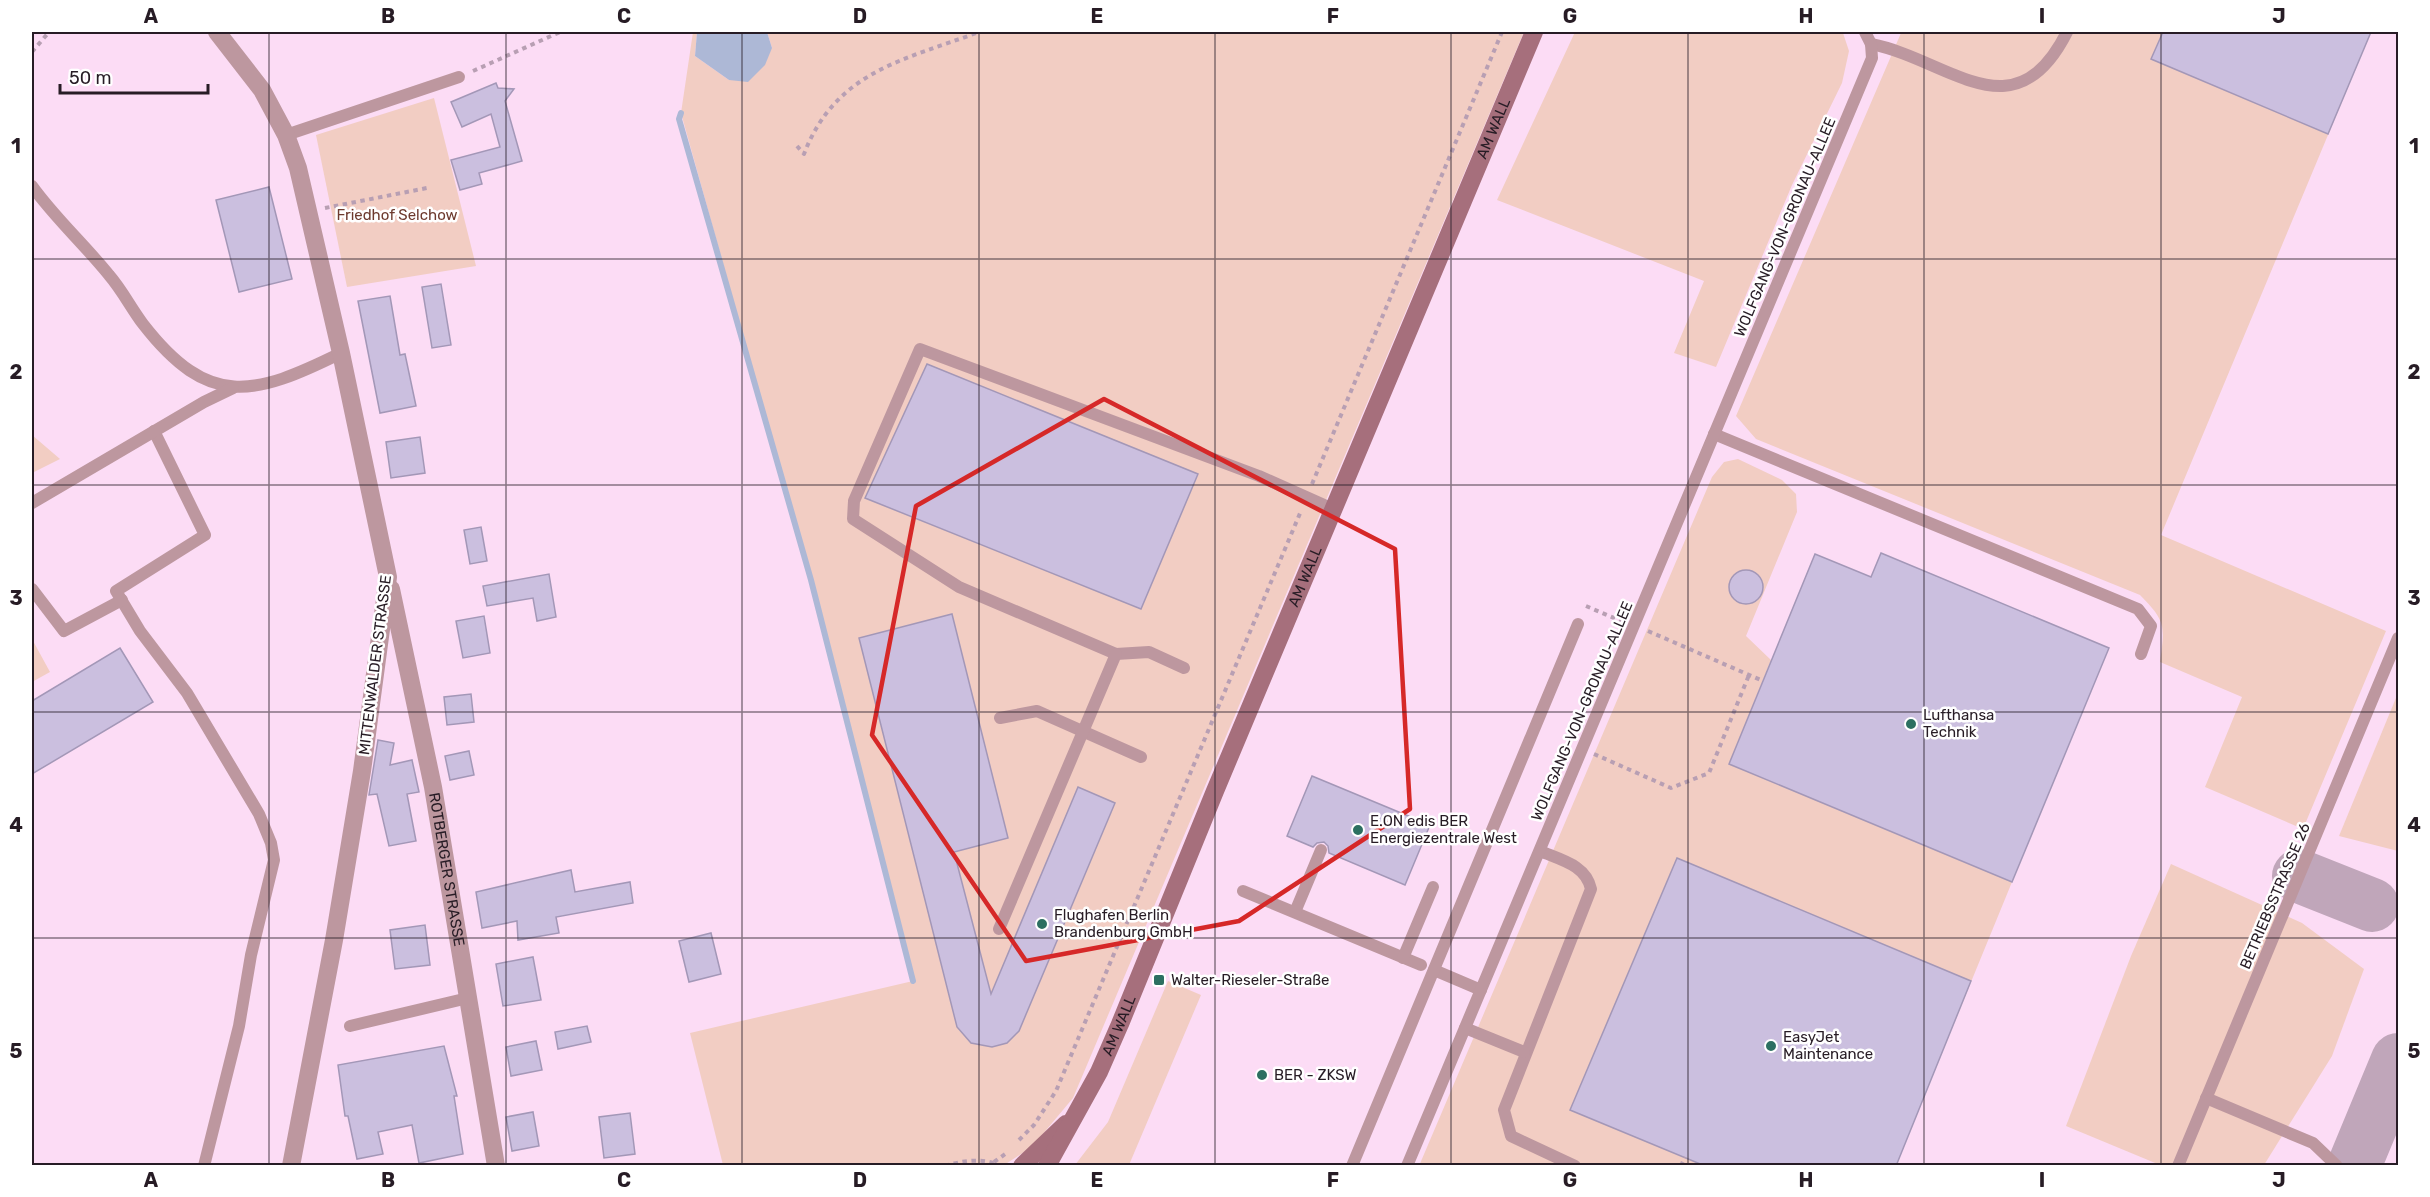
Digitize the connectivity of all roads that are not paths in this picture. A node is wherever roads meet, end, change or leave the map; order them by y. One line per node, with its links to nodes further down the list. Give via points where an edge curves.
1 (217, 32): 7 (street, MITTENWALDER STRASSE, via 262,90)
2 (1534, 32): 14 (street, AM WALL)
3 (1865, 32): 5 (lane)
4 (2067, 32): 5 (lane, via 2036,75 2019,83 1991,86 1965,80 1892,48)
5 (1871, 44): 12 (lane, WOLFGANG-VON-GRONAU-ALLEE, via 1872,58)
6 (459, 77): 7 (lane)
7 (286, 135): 9 (street, MITTENWALDER STRASSE, via 309,211)
8 (32, 186): 10 (lane, via 56,219 110,275 144,325 175,358 202,380)
9 (341, 353): 10 (lane, via 258,387); 15 (street, MITTENWALDER STRASSE)
10 (233, 388): 11 (lane)
11 (154, 430): 13 (lane); 17 (lane, via 205,535 116,591)
12 (1714, 434): 21 (lane, via 2138,609 2151,626); 27 (lane, WOLFGANG-VON-GRONAU-ALLEE)
13 (32, 503)
14 (1334, 508): 20 (lane, via 920,349 854,501 853,519 959,587); 41 (street, AM WALL, via 1120,1024)
15 (388, 577): 36 (street, ROTBERGER STRASSE, via 433,787); 44 (street, MITTENWALDER STRASSE, via 345,874)
16 (32, 589): 17 (lane, via 64,631)
17 (122, 600): 43 (lane, via 140,631 187,693 259,814 274,860)
18 (1578, 624): 34 (lane)
19 (2398, 638): 40 (lane, BETRIEBSSTRASSE 26)
20 (1116, 654): 22 (lane, via 1149,652); 24 (lane)
21 (2141, 654)
22 (1184, 668)
23 (1000, 718): 24 (lane, via 1037,711)
24 (1083, 731): 25 (lane); 31 (lane)
25 (1141, 758)
26 (1321, 850): 30 (lane)
27 (1540, 851): 35 (lane, WOLFGANG-VON-GRONAU-ALLEE); 39 (lane, via 1577,867 1588,876 1591,889)
28 (1434, 887): 32 (lane)
29 (1244, 891): 30 (lane)
30 (1295, 912): 32 (lane)
31 (999, 928)
32 (1403, 958): 33 (lane)
33 (1420, 965)
34 (1434, 970): 35 (lane); 48 (lane)
35 (1481, 990): 38 (lane, WOLFGANG-VON-GRONAU-ALLEE)
36 (468, 998): 37 (lane); 45 (street, ROTBERGER STRASSE)
37 (350, 1026)
38 (1465, 1028): 39 (lane); 42 (lane, WOLFGANG-VON-GRONAU-ALLEE)
39 (1524, 1053): 49 (lane, via 1504,1110 1511,1136)
40 (2206, 1098): 50 (lane, BETRIEBSSTRASSE 26); 51 (lane, via 2313,1143)
41 (1072, 1119): 46 (street, AM WALL); 47 (street, AM WALL)
42 (1410, 1164)
43 (204, 1166)
44 (291, 1166)
45 (496, 1166)
46 (1022, 1166)
47 (1047, 1166)
48 (1352, 1166)
49 (1575, 1166)
50 (2178, 1166)
51 (2337, 1166)

